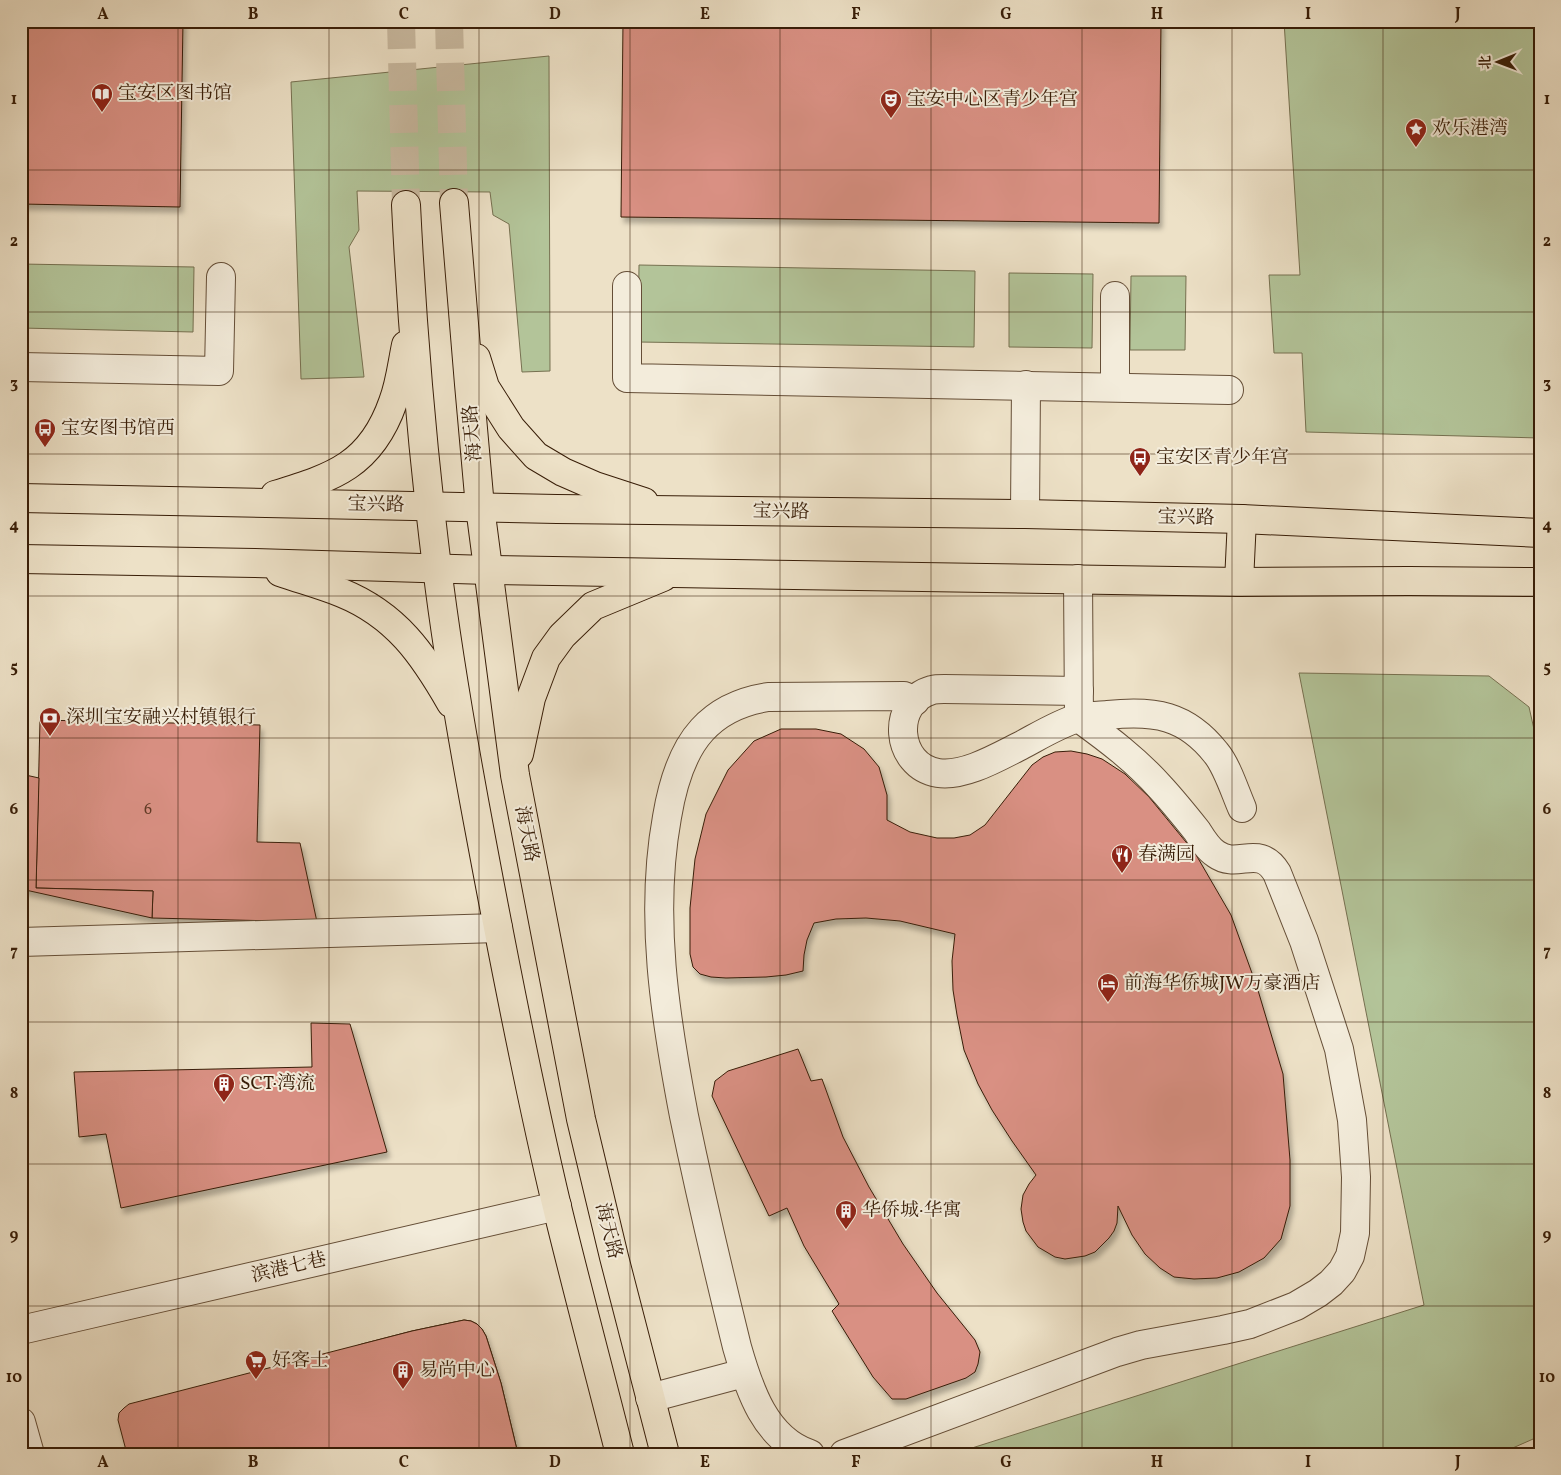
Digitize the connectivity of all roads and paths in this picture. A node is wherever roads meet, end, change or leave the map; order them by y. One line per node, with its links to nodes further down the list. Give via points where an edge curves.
1 (454, 203): 6 (main road, 海天路)
2 (406, 205): 7 (main road)
3 (221, 277): 8 (street, via 219,371)
4 (627, 286): 9 (street, via 627,378)
5 (1115, 296): 10 (street)
6 (463, 312): 15 (main road, 海天路); 16 (main road, via 485,387 511,428 536,456 595,486)
7 (412, 317): 13 (main road, via 394,401 381,431 368,448 353,463 316,482); 14 (main road)
8 (21, 367)
9 (1026, 386): 10 (street); 17 (street)
10 (1115, 387): 11 (street)
11 (1229, 390)
12 (21, 498): 13 (main road, 宝兴路)
13 (250, 502): 14 (main road, 宝兴路)
14 (430, 506): 15 (main road, 宝兴路); 22 (main road)
15 (480, 507): 16 (main road, 宝兴路); 23 (main road, 海天路)
16 (671, 511): 17 (main road, 宝兴路)
17 (1024, 514): 18 (main road, 宝兴路)
18 (1242, 519): 19 (main road, 宝兴路); 26 (main road)
19 (1540, 533)
20 (21, 559): 21 (main road)
21 (255, 563): 22 (main road); 30 (main road, via 343,594 392,623 432,669)
22 (437, 568): 23 (main road); 30 (main road)
23 (488, 570): 24 (main road); 32 (main road, 海天路)
24 (674, 572): 25 (main road); 32 (main road, via 593,606 562,636 546,658 530,698)
25 (1078, 579): 26 (main road); 28 (street)
26 (1240, 582): 27 (main road)
27 (1540, 582)
28 (1079, 691): 29 (street, via 944,689 932,690); 31 (street)
29 (915, 701): 31 (street, via 903,729 906,748 920,765 938,773 953,773 986,763); 38 (street, via 904,696 787,696 736,705 701,731 684,759 670,799 662,844 659,936 666,1012 692,1154)
30 (458, 717): 34 (main road)
31 (1079, 718): 33 (street, via 1139,712 1183,723 1218,754); 43 (street, via 1117,745 1143,769 1215,854 1232,859 1265,860 1277,873 1304,941 1339,1050 1352,1120 1356,1178 1355,1233 1350,1256 1342,1271 1318,1293 1268,1318 1118,1352)
32 (515, 775): 39 (main road, 海天路, via 581,1119)
33 (1242, 808)
34 (498, 928): 35 (street); 36 (main road)
35 (21, 942)
36 (557, 1206): 37 (street, 滨港七巷); 40 (main road)
37 (21, 1330)
38 (744, 1373): 39 (street); 42 (street, via 768,1423 783,1439)
39 (650, 1398): 41 (main road, 海天路)
40 (620, 1454)
41 (665, 1454)
42 (810, 1454)
43 (844, 1454)

